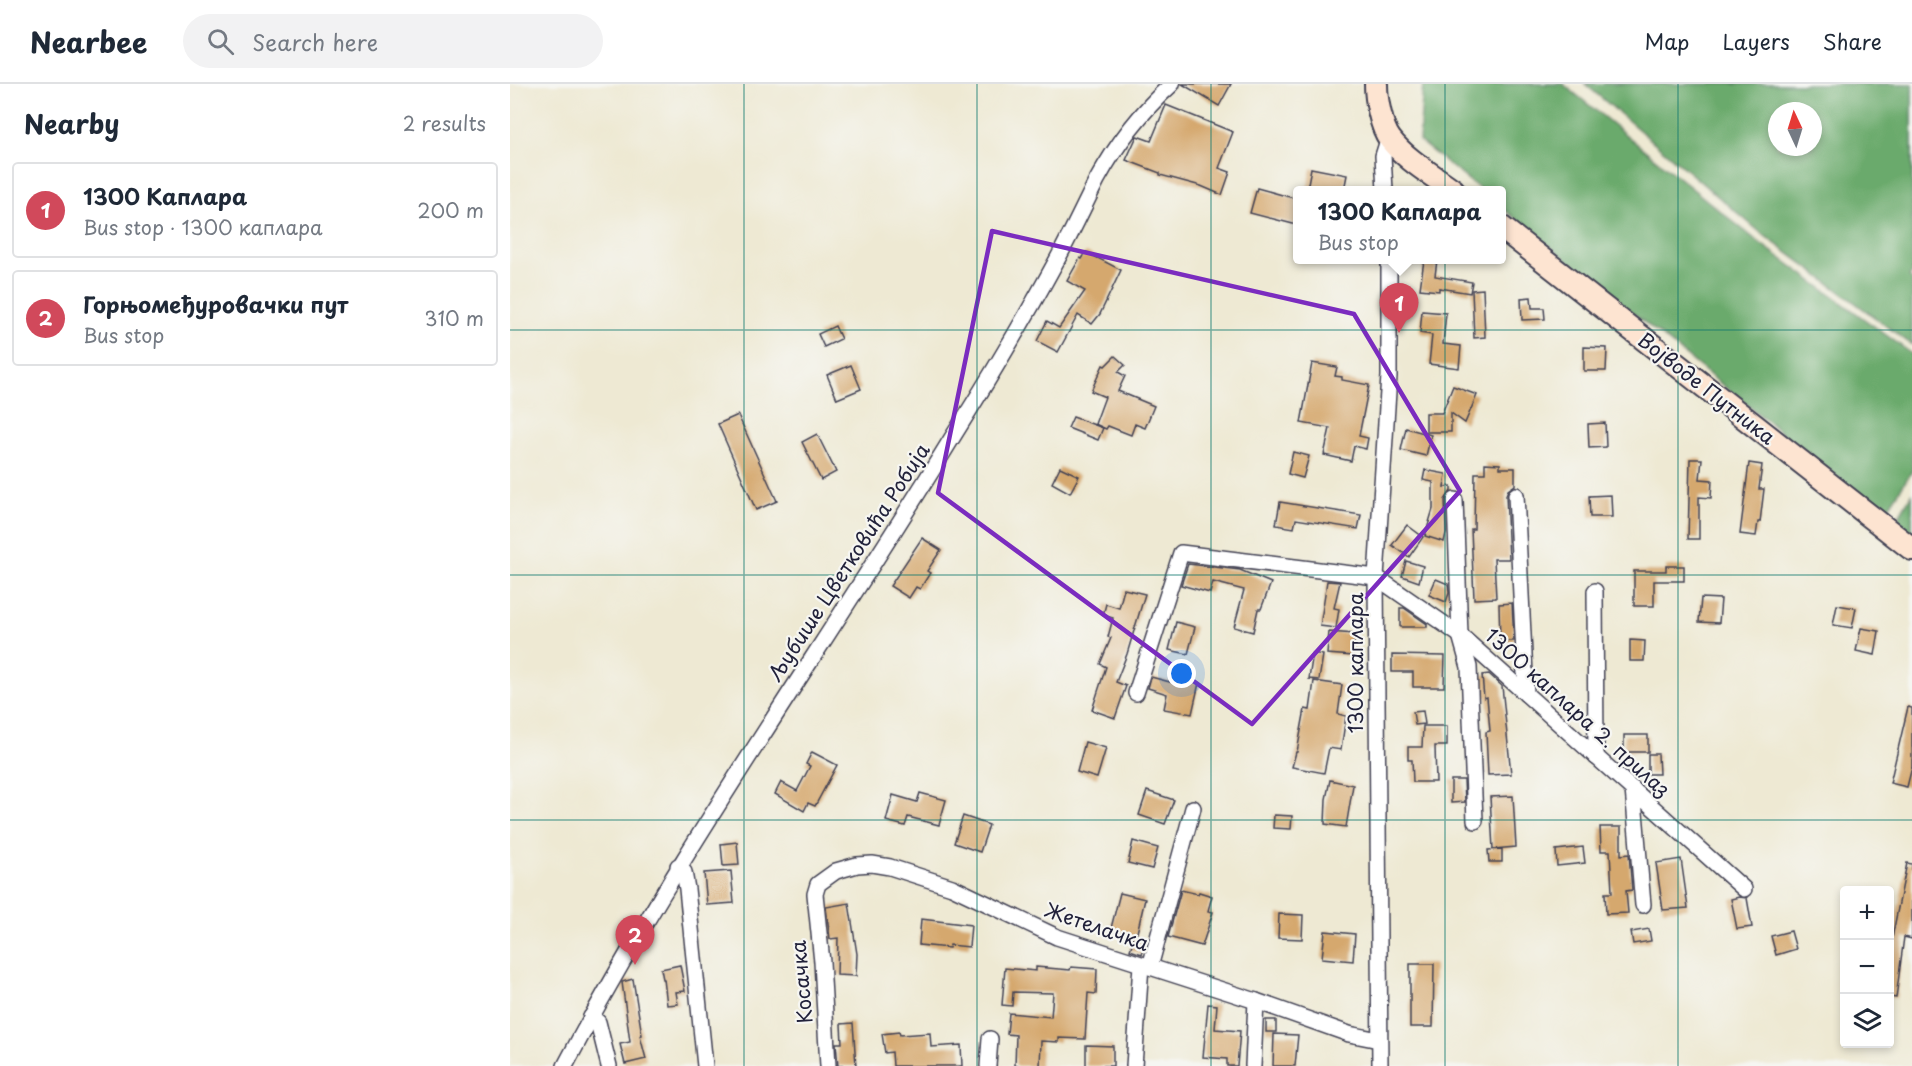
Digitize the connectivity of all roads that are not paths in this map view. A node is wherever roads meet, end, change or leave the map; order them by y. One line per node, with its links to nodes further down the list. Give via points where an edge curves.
1 (1172, 84): 20 (street, Љубише Цветковића Робија, via 1152,103 1098,179 1057,260 952,439)
2 (1376, 84): 3 (street, via 1378,107)
3 (1389, 137): 4 (street, via 1383,156); 5 (street)
4 (1385, 186)
5 (1449, 186)
6 (1506, 231): 10 (street, Војводе Путника)
7 (1389, 264): 11 (street, 1300 каплара, via 1389,376)
8 (1516, 495): 15 (street)
9 (1455, 500): 13 (street)
10 (1912, 549)
11 (1376, 577): 13 (street, 1300 каплара 2. прилаз); 14 (street, via 1181,553); 28 (street, 1300 каплара)
12 (1595, 591): 16 (street)
13 (1460, 635): 15 (street, 1300 каплара 2. прилаз); 19 (street, via 1469,667)
14 (1136, 693)
15 (1526, 694): 16 (street, 1300 каплара 2. прилаз)
16 (1596, 757): 17 (street, 1300 каплара 2. прилаз)
17 (1633, 789): 21 (street, 1300 каплара 2. прилаз); 23 (street)
18 (1193, 808): 24 (street)
19 (1476, 821)
20 (678, 866): 26 (street, Љубише Цветковића Робија); 31 (street, via 684,872 687,889)
21 (1744, 889)
22 (815, 894): 24 (street, Жетелачка, via 818,884 836,872 857,865 890,867 952,887 1057,937); 32 (street, Косачка)
23 (1643, 904)
24 (1146, 966): 25 (street, Жетелачка); 34 (street)
25 (1256, 1000): 28 (street, Жетелачка, via 1349,1034); 35 (street)
26 (591, 1017): 29 (street, Љубише Цветковића Робија); 30 (street, via 598,1022)
27 (990, 1039): 33 (street)
28 (1379, 1040): 36 (street, 1300 каплара)
29 (565, 1066)
30 (609, 1066)
31 (705, 1066)
32 (828, 1066)
33 (988, 1066)
34 (1134, 1066)
35 (1253, 1066)
36 (1380, 1066)

